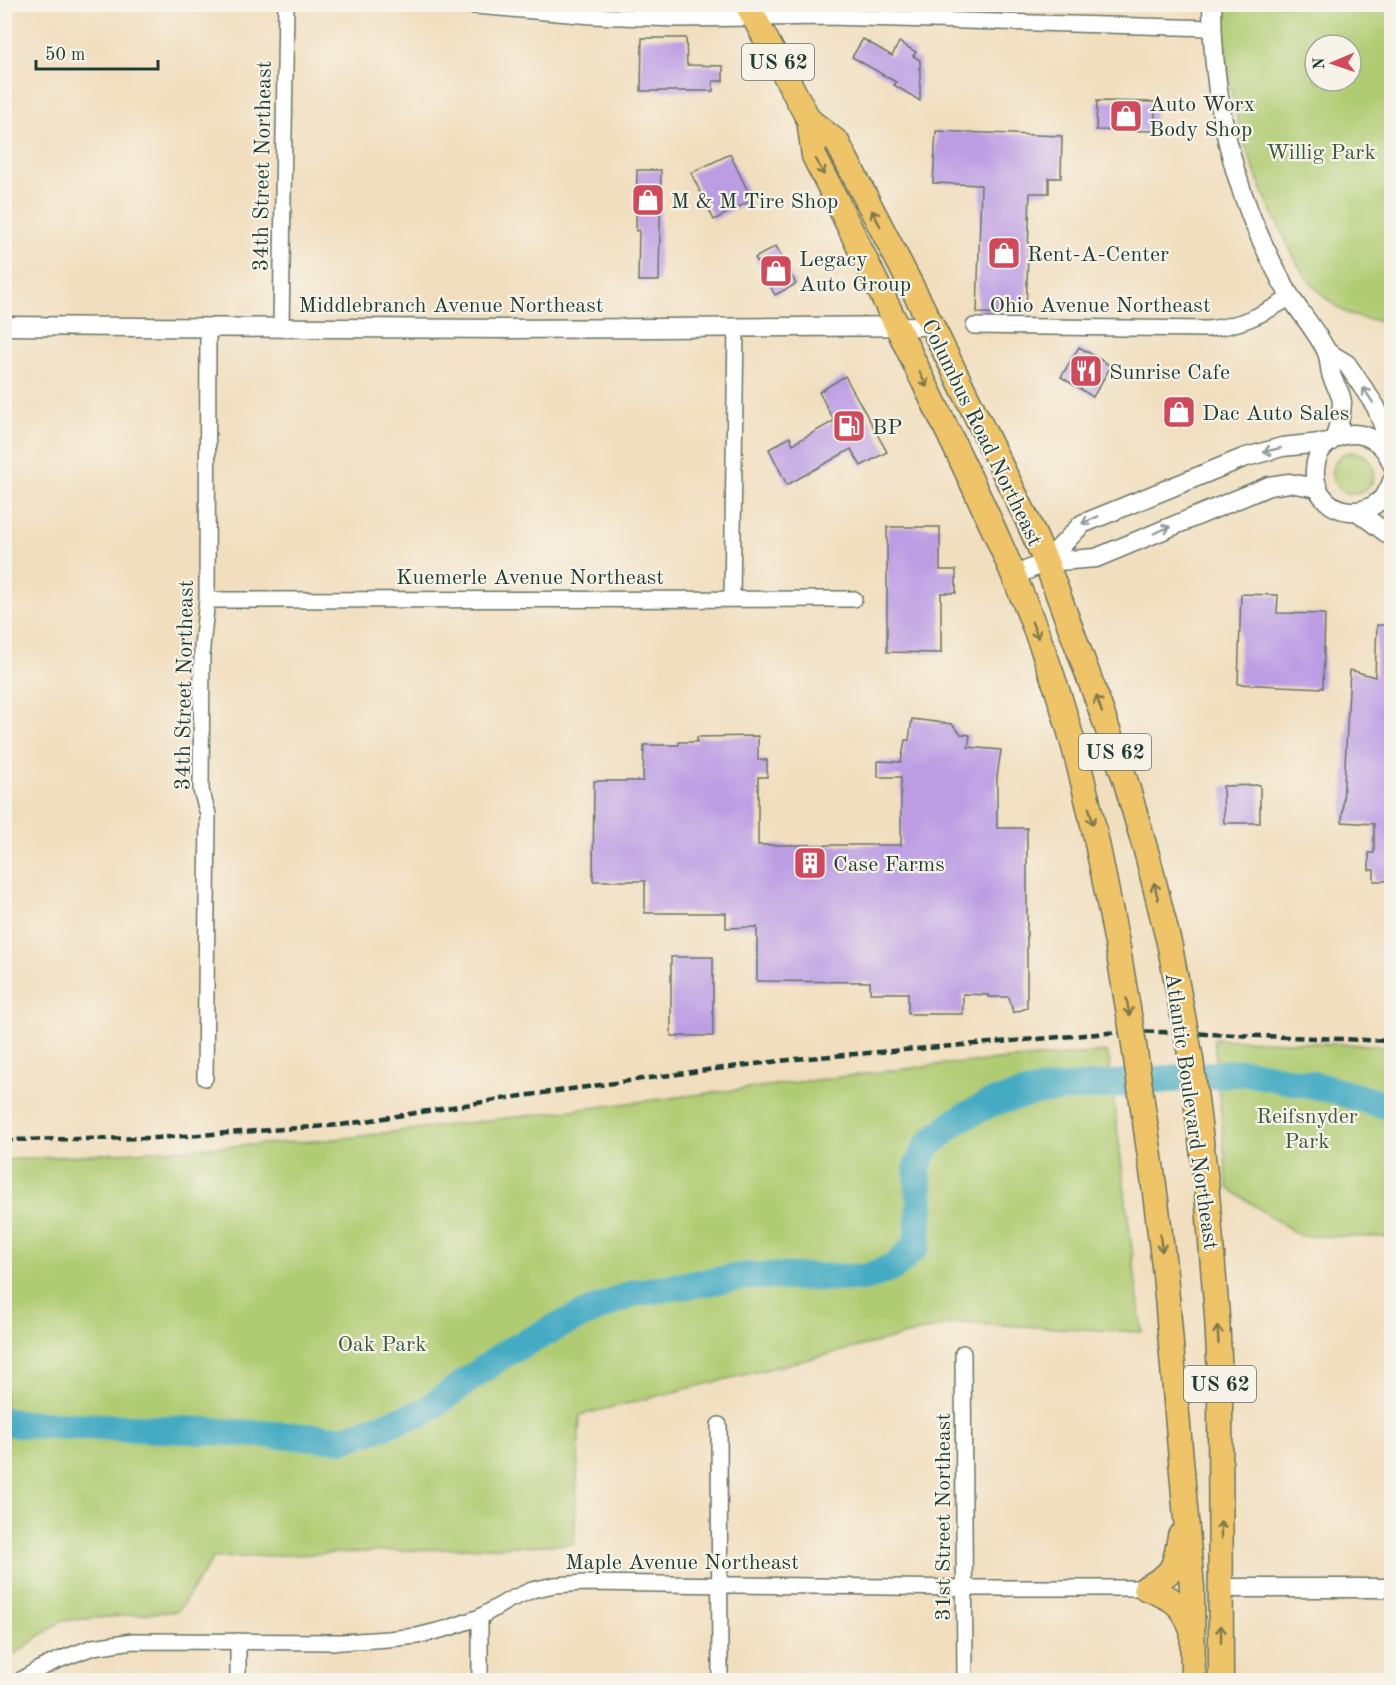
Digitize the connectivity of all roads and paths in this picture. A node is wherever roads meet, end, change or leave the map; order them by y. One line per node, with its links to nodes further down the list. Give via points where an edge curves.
1 (286, 4): 14 (street, 34th Street Northeast)
2 (452, 4): 5 (street, via 678,20)
3 (1212, 4): 6 (street)
4 (829, 11): 5 (street); 6 (street)
5 (751, 12): 7 (highway, Columbus Road Northeast / US 62)
6 (1212, 28): 8 (street, via 1223,122 1233,160 1252,218)
7 (809, 120): 10 (highway, Columbus Road Northeast / US 62, one-way to 10, via 814,156); 11 (highway, Columbus Road Northeast / US 62, one-way to 7, via 837,142)
8 (1291, 297): 12 (street, Ohio Avenue Northeast, via 1246,321 1208,329); 16 (street)
9 (4, 326): 13 (street, Middlebranch Avenue Northeast)
10 (898, 326): 11 (street, Middlebranch Avenue Northeast); 15 (street, Middlebranch Avenue Northeast); 24 (highway, Columbus Road Northeast / US 62, one-way to 24)
11 (932, 326): 23 (highway, Columbus Road Northeast / US 62)
12 (974, 326)
13 (208, 327): 14 (street, Middlebranch Avenue Northeast); 27 (street, 34th Street Northeast)
14 (280, 328): 15 (street, Middlebranch Avenue Northeast)
15 (736, 328): 25 (street)
16 (1328, 352): 17 (street, via 1342,401); 18 (street, one-way to 16, via 1376,407 1347,364)
17 (1332, 440): 18 (street, via 1362,434 1377,441); 20 (street, via 1316,463); 23 (street, one-way to 23, via 1282,447 1243,458 1082,524)
18 (1388, 457)
19 (1392, 482): 21 (street, via 1379,502)
20 (1318, 488): 21 (street, via 1334,507); 23 (street, one-way to 20, via 1096,558 1269,486 1287,483)
21 (1358, 512): 22 (street)
22 (1392, 537)
23 (1046, 562): 24 (street); 35 (highway, Atlantic Boulevard Northeast / US 62, one-way to 23, bridge, via 1217,1316 1206,1181 1188,1041 1170,947 1125,779)
24 (1014, 576): 31 (highway, US 62, one-way to 31, bridge, via 1060,699 1078,761 1118,949 1165,1274)
25 (732, 598): 26 (street, Kuemerle Avenue Northeast); 27 (street, Kuemerle Avenue Northeast)
26 (854, 599)
27 (207, 600): 28 (street, 34th Street Northeast, via 202,646 201,789 208,814)
28 (205, 1078)
29 (963, 1353): 33 (street, 31st Street Northeast)
30 (719, 1425): 32 (street)
31 (1185, 1510): 34 (highway, via 1173,1567 1164,1578); 38 (highway, US 62)
32 (720, 1584): 33 (street, Maple Avenue Northeast); 37 (street, Maple Avenue Northeast, via 554,1585 532,1590); 43 (street)
33 (965, 1588): 34 (street, Maple Avenue Northeast); 44 (street, 31st Street Northeast)
34 (1146, 1588): 38 (highway, via 1178,1604)
35 (1221, 1588): 36 (street); 46 (highway, Atlantic Boulevard Northeast / US 62, one-way to 35)
36 (1392, 1588)
37 (480, 1617): 39 (street, Maple Avenue Northeast, via 417,1636 388,1639); 42 (street)
38 (1192, 1631): 45 (highway, US 62)
39 (238, 1641): 40 (street, Maple Avenue Northeast, via 133,1641 93,1647); 41 (street)
40 (21, 1680)
41 (238, 1680)
42 (480, 1680)
43 (720, 1680)
44 (965, 1680)
45 (1193, 1680)
46 (1221, 1680)

